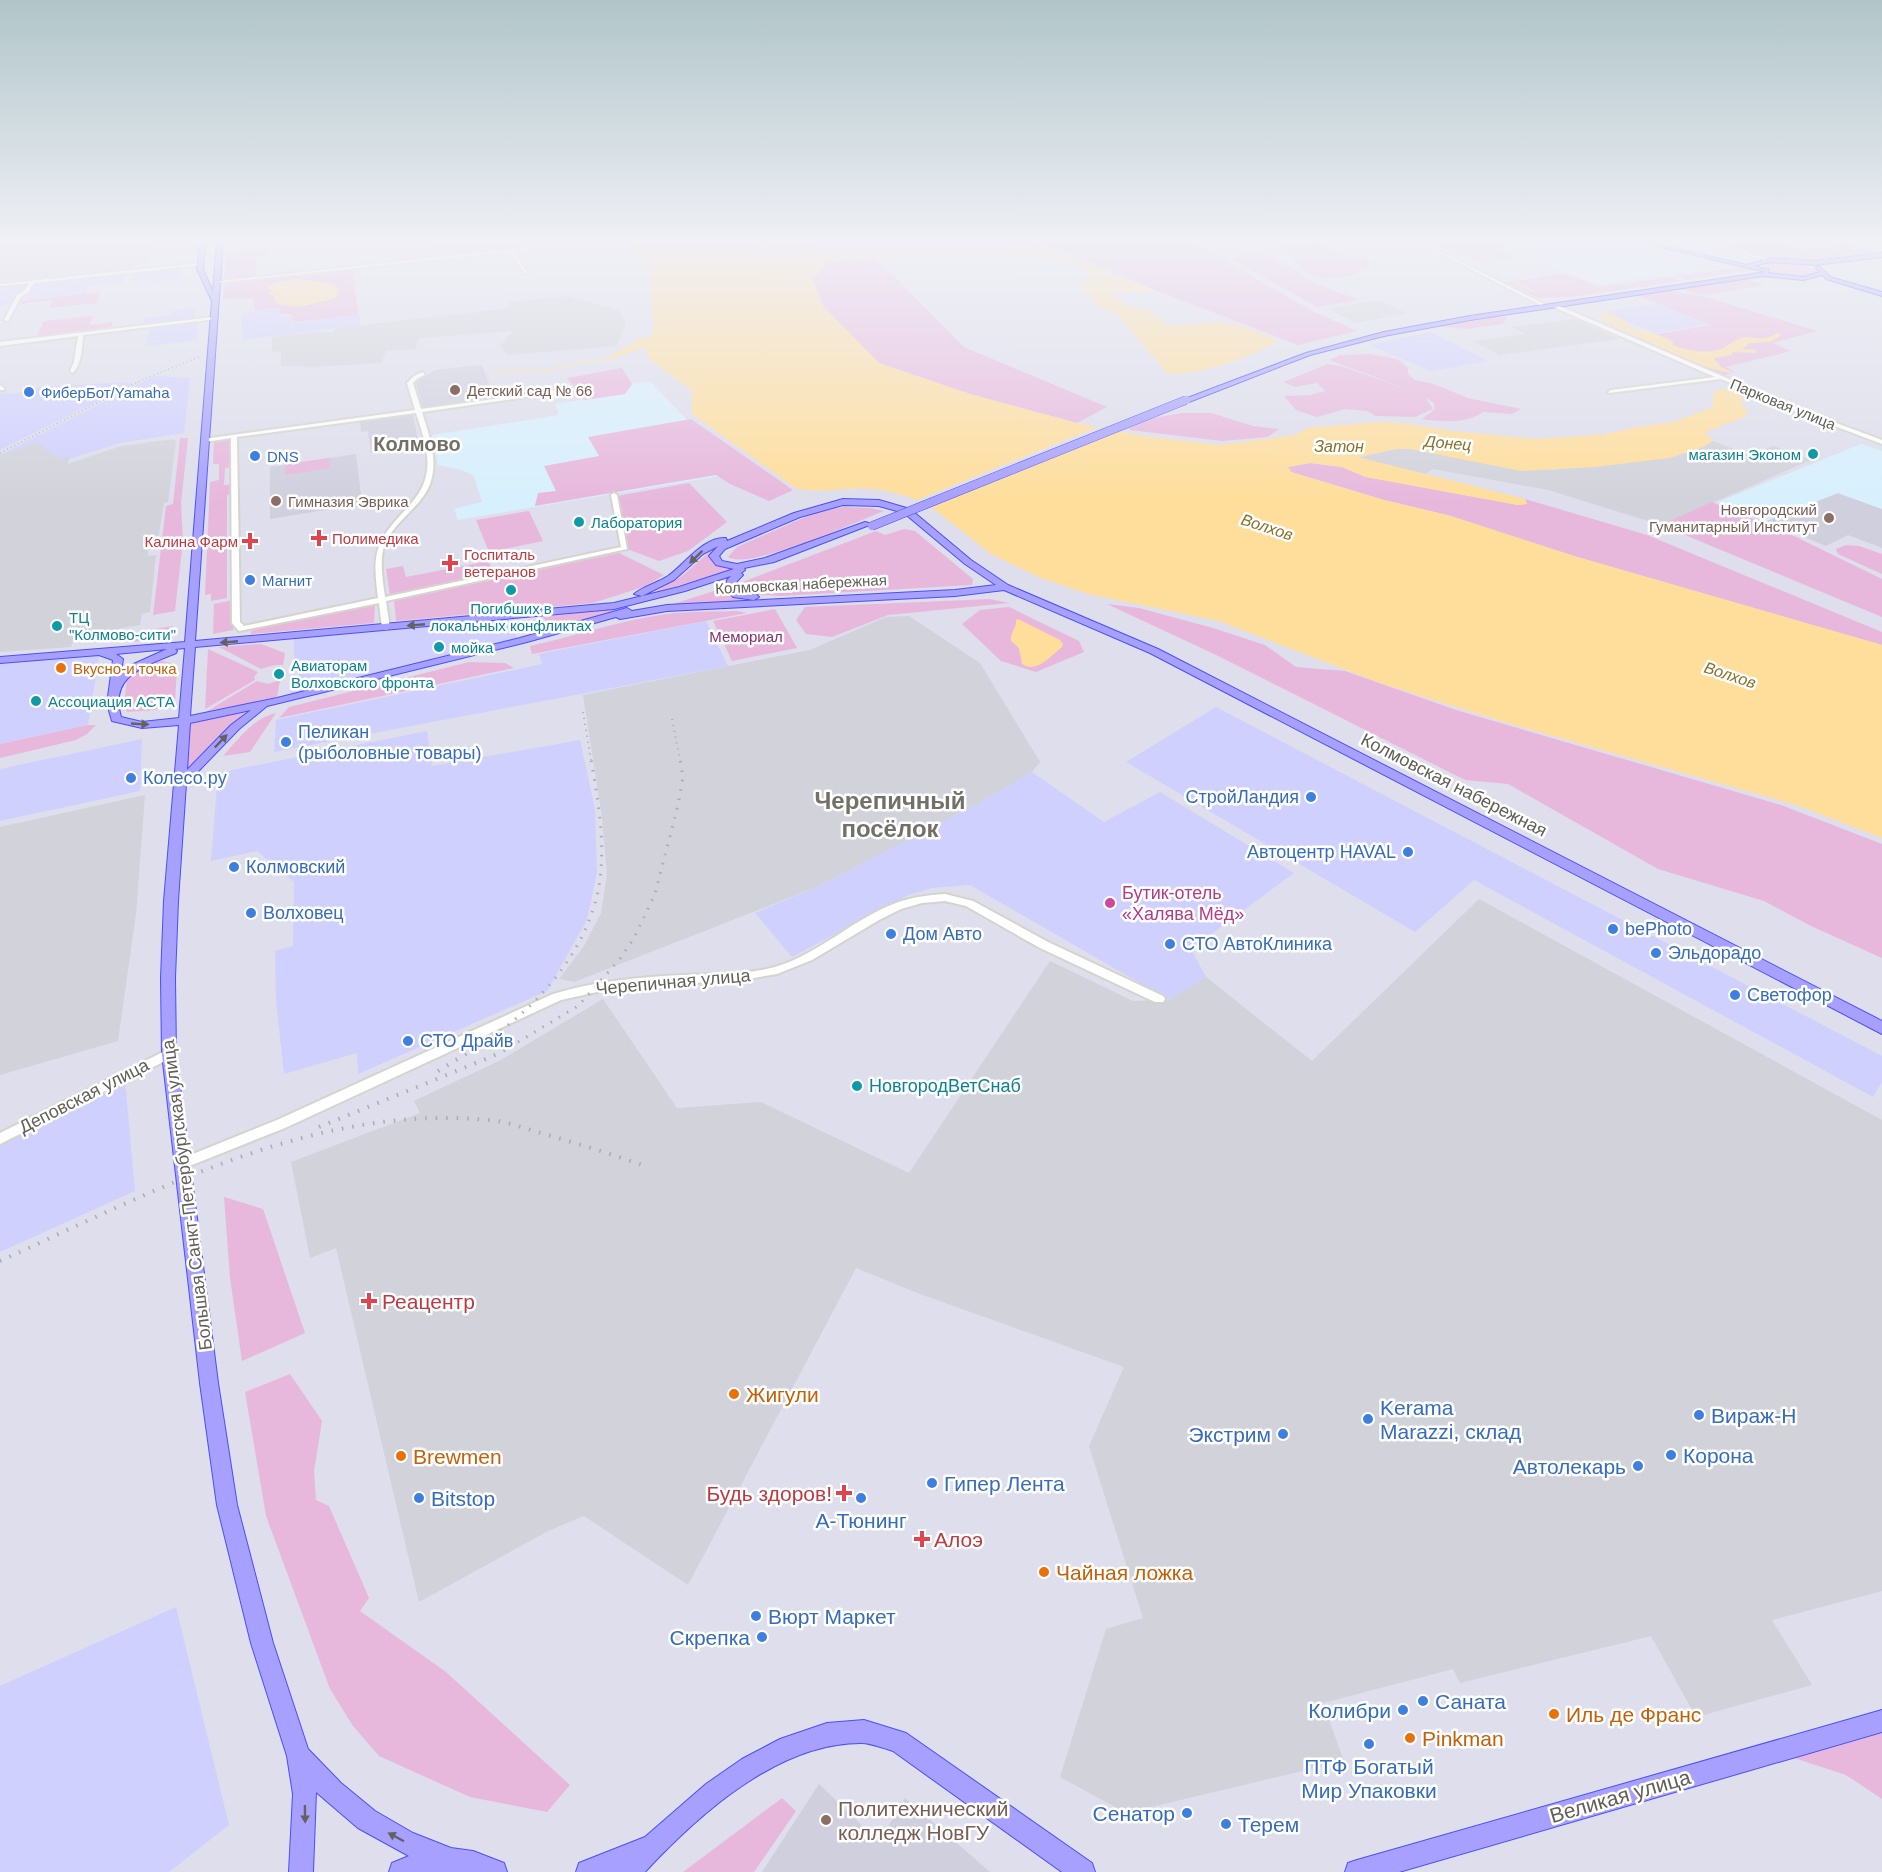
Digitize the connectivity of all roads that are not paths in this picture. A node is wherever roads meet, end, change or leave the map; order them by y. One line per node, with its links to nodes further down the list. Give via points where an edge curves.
1 (136, 327): 5 (street)
2 (213, 327): 14 (main road, Большая Санкт-Петербургская улица)
3 (1404, 327): 17 (main road, bridge, via 1317,347 1250,370)
4 (1604, 327): 9 (street, Парковая улица)
5 (81, 334): 6 (street); 7 (street)
6 (0, 344)
7 (74, 371)
8 (423, 374): 12 (street, via 411,383)
9 (1720, 378): 11 (street); 15 (street, Парковая улица)
10 (573, 390): 12 (street)
11 (1611, 392)
12 (417, 411): 13 (street); 21 (street, via 427,447 428,486 392,527 380,548)
13 (234, 436): 14 (street); 21 (street, via 237,627 250,629)
14 (205, 440): 27 (main road, Большая Санкт-Петербургская улица)
15 (1882, 442)
16 (614, 495): 21 (street, via 625,548)
17 (870, 525): 18 (main road); 19 (main road)
18 (771, 560): 19 (main road); 22 (main road, via 636,602)
19 (740, 570): 20 (main road, Колмовская набережная, via 730,588 744,597); 20 (main road, Колмовская набережная, via 719,563 714,556 732,542 806,512 843,502 867,501 913,514 968,562); 24 (main road)
20 (1005, 587): 22 (main road, Колмовская набережная, one-way to 22, via 916,510 890,501 853,497 814,503 711,545 671,578); 24 (main road, Колмовская набережная, via 667,608); 37 (main road, Колмовская набережная, via 1164,656)
21 (384, 601): 25 (street)
22 (590, 609): 23 (main road)
23 (516, 616): 25 (main road, one-way to 25); 26 (main road, via 535,618 543,625 538,633)
24 (600, 619): 26 (main road)
25 (386, 628): 27 (main road, one-way to 27)
26 (523, 640): 31 (main road)
27 (189, 645): 28 (main road); 30 (main road, via 131,669); 32 (main road, Большая Санкт-Петербургская улица)
28 (91, 653): 29 (main road); 30 (main road, via 118,659)
29 (0, 660)
30 (116, 685): 33 (main road, one-way to 33, via 112,704 116,719 132,725)
31 (267, 703): 32 (main road); 35 (main road, one-way to 31, via 235,727)
32 (183, 721): 33 (main road); 34 (main road, Большая Санкт-Петербургская улица)
33 (164, 724): 34 (main road)
34 (183, 736): 35 (main road, Большая Санкт-Петербургская улица)
35 (180, 783): 38 (main road, Большая Санкт-Петербургская улица, via 168,966)
36 (1159, 999): 40 (street, Черепичная улица, via 1044,945 969,903 930,896 896,907 788,966 762,974 622,984 557,997 291,1120)
37 (1882, 1028)
38 (169, 1054): 39 (street, Деповская улица); 40 (main road, Большая Санкт-Петербургская улица)
39 (0, 1139)
40 (182, 1164): 42 (main road, Большая Санкт-Петербургская улица, via 227,1505 262,1643)
41 (1882, 1720): 51 (main road, Великая улица)
42 (299, 1756): 44 (main road, Большая Санкт-Петербургская улица, one-way to 42, via 420,1850 366,1821 325,1787); 45 (main road, Большая Санкт-Петербургская улица, one-way to 45, via 305,1812)
43 (651, 1846): 48 (main road); 49 (main road); 50 (main road, via 714,1794 769,1757 815,1737 857,1730 898,1741)
44 (450, 1860): 46 (main road); 47 (main road, Большая Санкт-Петербургская улица)
45 (301, 1872)
46 (401, 1872)
47 (495, 1872)
48 (588, 1872)
49 (628, 1872)
50 (1083, 1872)
51 (1357, 1872)

